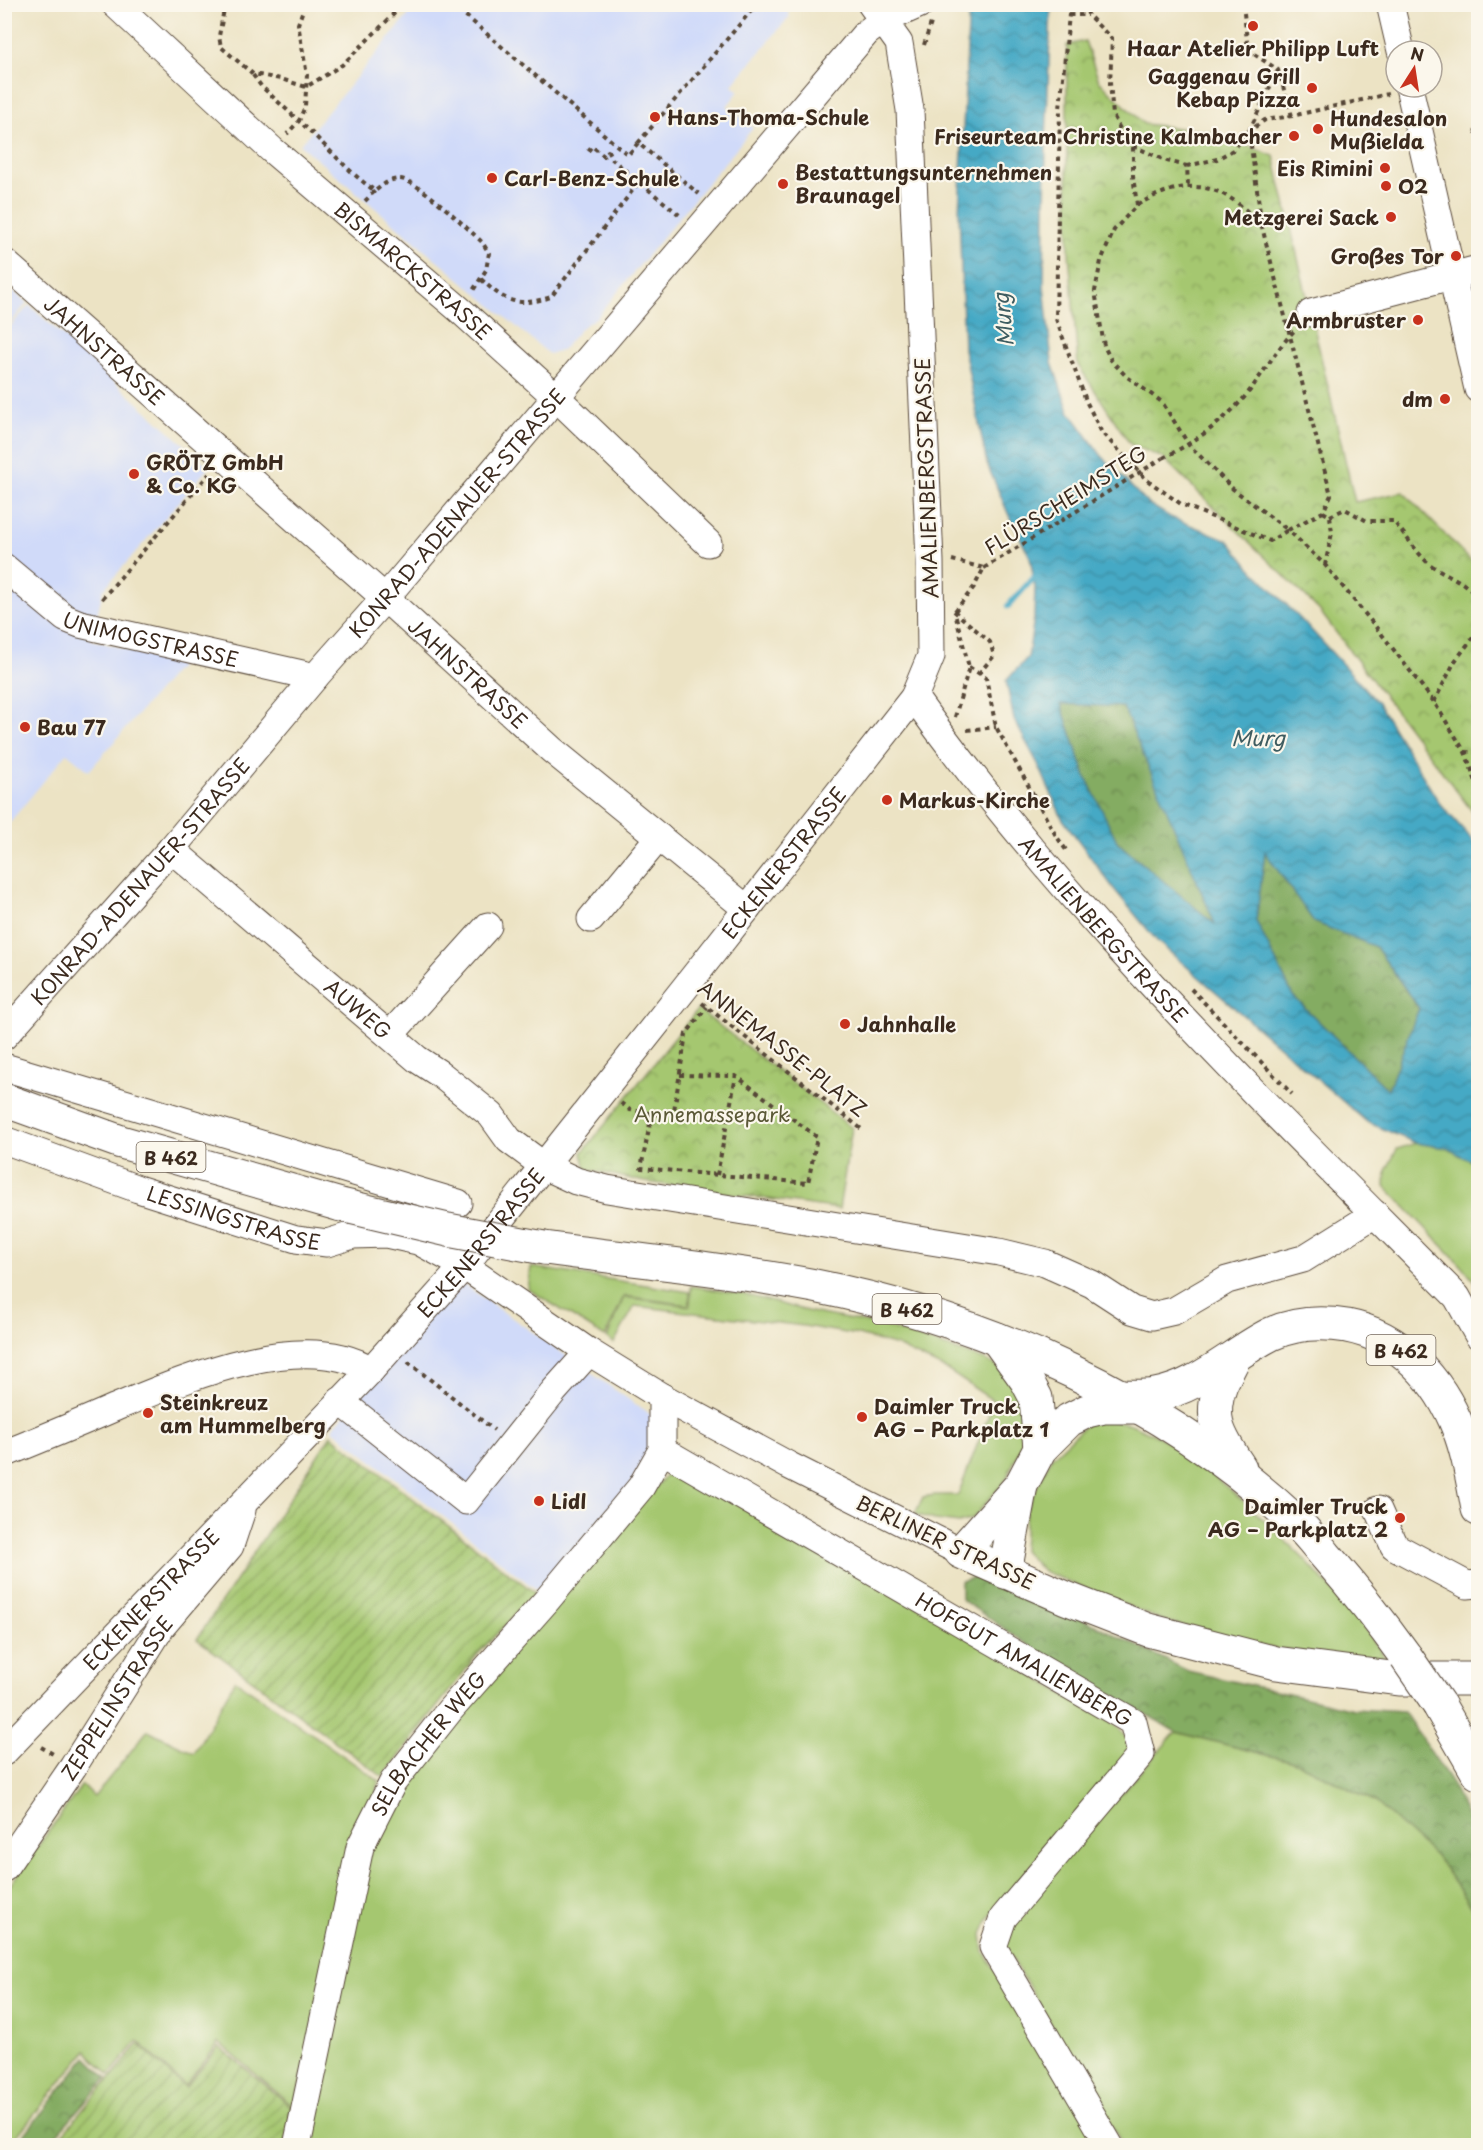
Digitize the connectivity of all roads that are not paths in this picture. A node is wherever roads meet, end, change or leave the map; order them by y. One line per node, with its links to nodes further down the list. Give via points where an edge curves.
1 (115, 4): 11 (street, BISMARCKSTRASSE, via 272,150)
2 (920, 4): 4 (street, KONRAD-ADENAUER-STRASSE)
3 (1390, 4): 5 (street)
4 (877, 13): 11 (street, KONRAD-ADENAUER-STRASSE, via 866,33); 16 (street, AMALIENBERGSTRASSE, via 899,43 910,110 931,656)
5 (1398, 39)
6 (1412, 99): 8 (street)
7 (4, 262): 14 (street, JAHNSTRASSE)
8 (1466, 272): 9 (street); 10 (street)
9 (1311, 313)
10 (1479, 389)
11 (556, 397): 12 (street, BISMARCKSTRASSE); 14 (street, KONRAD-ADENAUER-STRASSE)
12 (708, 543)
13 (4, 567): 15 (street, UNIMOGSTRASSE, via 65,618 80,624)
14 (385, 598): 15 (street, KONRAD-ADENAUER-STRASSE); 17 (street, JAHNSTRASSE, via 552,750)
15 (315, 677): 18 (street, KONRAD-ADENAUER-STRASSE)
16 (914, 696): 19 (street, ECKENERSTRASSE); 29 (street, AMALIENBERGSTRASSE, via 1059,882 1178,1012)
17 (659, 837): 19 (street, JAHNSTRASSE); 20 (street)
18 (171, 849): 22 (street, AUWEG); 23 (street, KONRAD-ADENAUER-STRASSE)
19 (747, 909): 27 (street, ECKENERSTRASSE)
20 (591, 919)
21 (488, 926): 22 (street)
22 (390, 1035): 27 (street, AUWEG, via 491,1115 509,1140)
23 (4, 1036)
24 (4, 1067): 28 (street)
25 (4, 1100): 32 (main road, B 462, bridge, via 121,1142 341,1205 544,1248 814,1286 876,1300)
26 (4, 1140): 30 (street, LESSINGSTRASSE, via 138,1189 296,1239 327,1243 353,1235 386,1234 418,1241)
27 (544, 1166): 29 (street, AUWEG, via 576,1181 607,1189 901,1235 1045,1263 1092,1284 1132,1310 1152,1316 1174,1311 1227,1280 1303,1259); 30 (street, ECKENERSTRASSE)
28 (458, 1203)
29 (1375, 1214): 31 (street, AMALIENBERGSTRASSE, via 1457,1297)
30 (464, 1266): 33 (street, BERLINER STRASSE); 35 (street, ECKENERSTRASSE)
31 (1479, 1335)
32 (997, 1339): 38 (main road, B 462); 39 (main road, via 1036,1398)
33 (589, 1352): 36 (street, BERLINER STRASSE); 37 (street, via 466,1501)
34 (1234, 1358): 38 (main road, B 462, via 1171,1391); 42 (main road, B 462, via 1219,1390 1215,1421 1224,1444); 45 (main road, B 462, via 1273,1333 1304,1324 1364,1329 1390,1341 1423,1368 1444,1399 1459,1430)
35 (371, 1370): 37 (street, ECKENERSTRASSE); 41 (street, via 334,1355 295,1355 244,1362 191,1377)
36 (662, 1396): 40 (street, SELBACHER WEG); 47 (street, BERLINER STRASSE)
37 (340, 1401): 44 (street, ECKENERSTRASSE)
38 (1128, 1402): 39 (main road, B 462, via 1087,1411 1069,1420); 42 (main road, B 462)
39 (1040, 1449): 43 (main road, B 462)
40 (662, 1450): 54 (street, SELBACHER WEG, via 641,1487 393,1782 360,1847); 55 (street, HOFGUT AMALIENBERG, via 1132,1722 1141,1754 1003,1918 993,1947)
41 (4, 1454)
42 (1248, 1480): 52 (main road, B 462, bridge, via 1298,1524 1375,1614 1439,1705)
43 (1021, 1485): 47 (main road, B 462); 48 (main road, B 462)
44 (246, 1500): 51 (street, ECKENERSTRASSE); 53 (street, ZEPPELINSTRASSE, via 230,1546 162,1626)
45 (1479, 1509)
46 (1378, 1510): 49 (street, via 1394,1546 1467,1585)
47 (961, 1552): 48 (main road, BERLINER STRASSE)
48 (1005, 1572): 50 (main road, BERLINER STRASSE, via 1148,1630 1276,1663 1399,1679)
49 (1479, 1584)
50 (1479, 1679)
51 (13, 1743)
52 (1479, 1773)
53 (4, 1868)
54 (297, 2145)
55 (1110, 2145)

